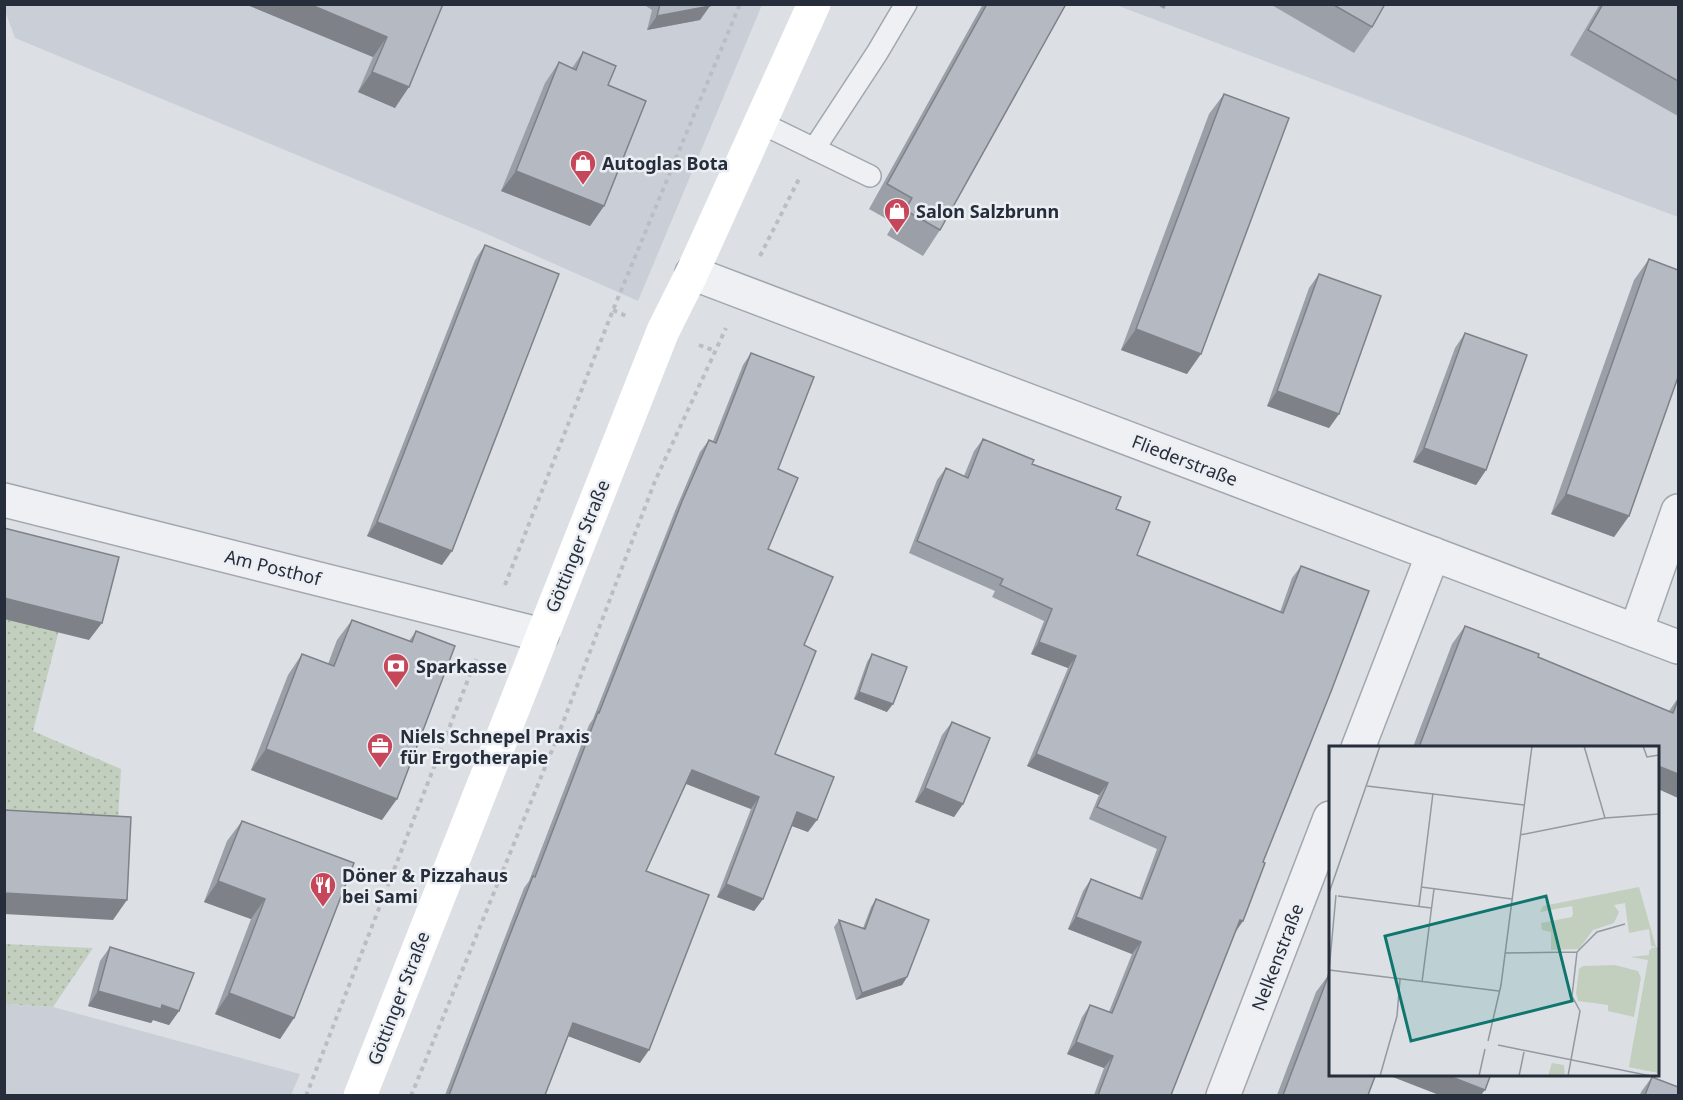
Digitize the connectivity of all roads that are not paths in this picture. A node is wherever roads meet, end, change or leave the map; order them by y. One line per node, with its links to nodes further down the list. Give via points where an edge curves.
1 (814, 4): 3 (main road, Göttinger Straße)
2 (906, 4): 4 (lane)
3 (759, 122): 4 (lane); 6 (main road, Göttinger Straße)
4 (814, 149): 5 (lane)
5 (870, 176)
6 (692, 273): 9 (street, Fliederstraße); 11 (main road, Göttinger Straße, via 663,331)
7 (4, 500): 11 (street, Am Posthof)
8 (1678, 511): 10 (street)
9 (1433, 554): 10 (street, Fliederstraße); 13 (street)
10 (1636, 631): 12 (street, Fliederstraße)
11 (542, 635): 15 (main road, Göttinger Straße)
12 (1678, 647)
13 (1358, 746)
14 (1329, 821): 16 (street, Nelkenstraße)
15 (360, 1095)
16 (1223, 1095)

